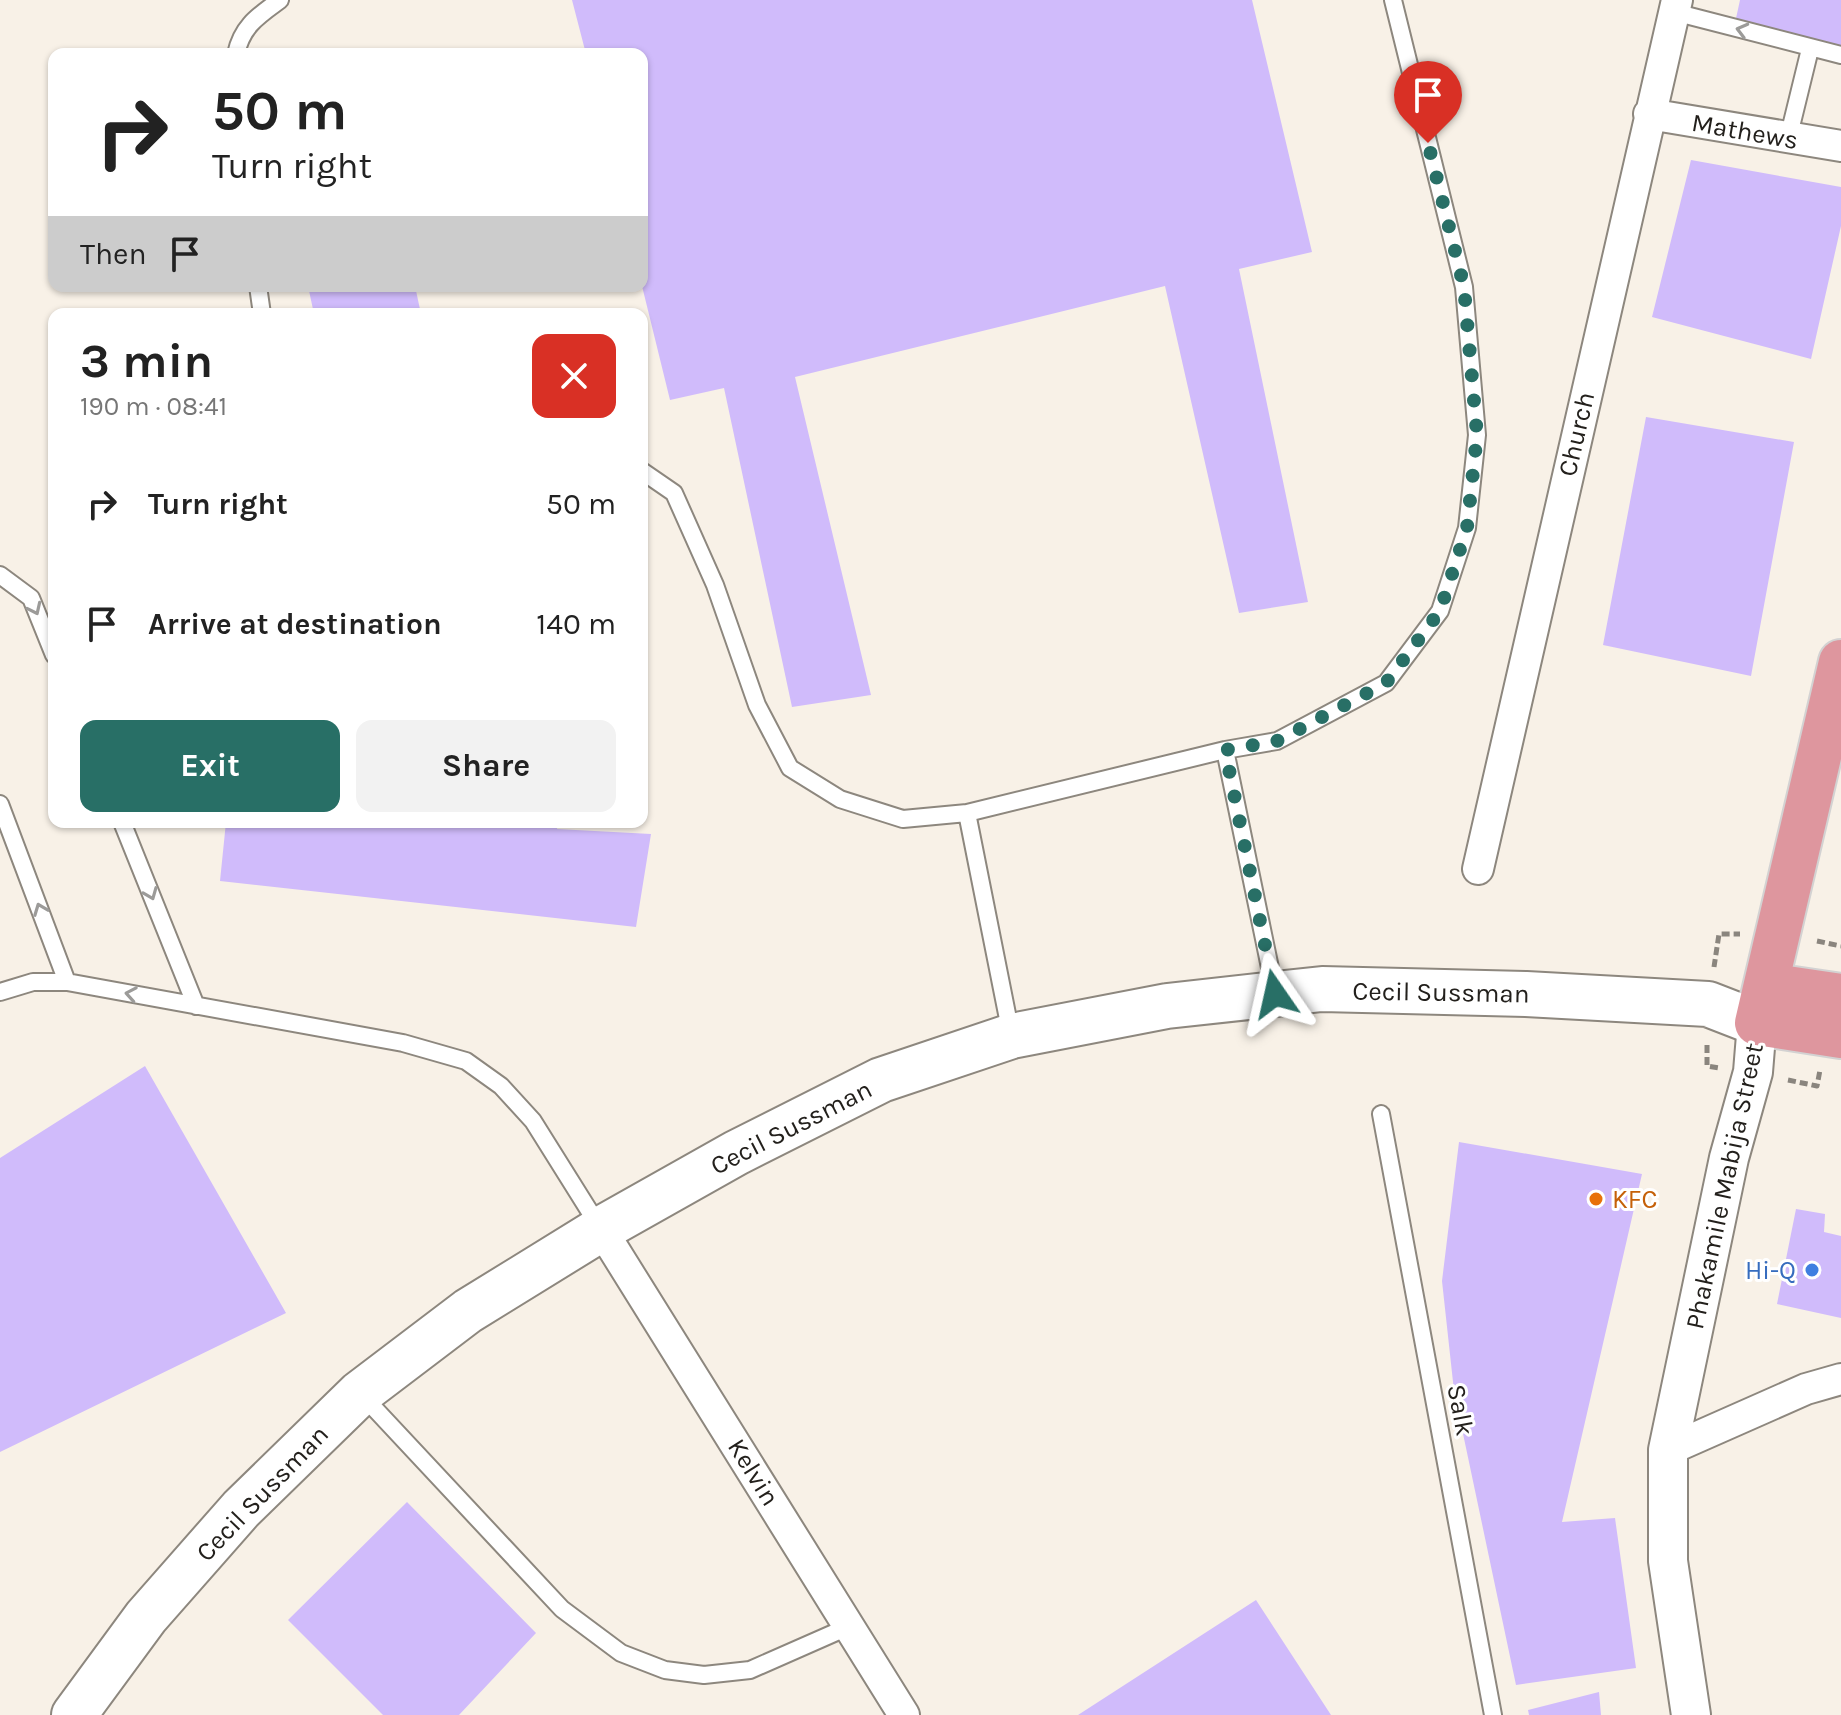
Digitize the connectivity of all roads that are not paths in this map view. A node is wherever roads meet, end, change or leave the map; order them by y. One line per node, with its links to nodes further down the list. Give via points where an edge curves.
1 (280, 0): 4 (lane, via 252,20)
2 (1393, 0): 14 (lane, via 1464,287 1477,435 1467,528 1440,611 1386,683 1277,741)
3 (1675, 6): 5 (lane, one-way to 3); 7 (street, Church)
4 (237, 48)
5 (1810, 49): 6 (lane); 8 (lane)
6 (1841, 55)
7 (1649, 114): 8 (street, Mathews); 18 (street, Church)
8 (1788, 139): 9 (street, Mathews)
9 (1841, 146)
10 (648, 475): 16 (lane, via 674,493 715,585 757,705 790,768 840,799 903,819)
11 (0, 575): 12 (lane, one-way to 12, via 31,598)
12 (48, 640)
13 (1841, 662): 23 (highway, Phakamile Mabija Street)
14 (1225, 750): 16 (lane); 21 (lane)
15 (0, 804): 19 (lane, one-way to 15)
16 (967, 813): 25 (lane)
17 (124, 828): 24 (lane, one-way to 24)
18 (1478, 869)
19 (67, 982): 20 (lane, via 33,982); 24 (lane, one-way to 19)
20 (0, 992)
21 (1275, 994): 23 (main road, Cecil Sussman, via 1322,989); 25 (main road, Cecil Sussman, via 1167,1006)
22 (1841, 996): 23 (highway)
23 (1761, 1004): 26 (highway); 31 (street, Phakamile Mabija Street, via 1753,1072 1729,1158)
24 (196, 1006): 28 (lane, via 403,1043 466,1061 501,1086 533,1121)
25 (1012, 1036): 28 (main road, Cecil Sussman, via 881,1080)
26 (1841, 1036)
27 (1381, 1114): 35 (lane, Salk)
28 (601, 1229): 30 (main road, Cecil Sussman, via 468,1311); 32 (street, Kelvin)
29 (1841, 1379): 31 (street, via 1806,1389)
30 (360, 1393): 32 (lane, via 562,1609 621,1653 678,1672 750,1670); 33 (main road, Cecil Sussman, via 241,1509 146,1617)
31 (1668, 1450): 36 (street, Phakamile Mabija Street, via 1668,1561)
32 (850, 1626): 34 (street, Kelvin)
33 (74, 1715)
34 (904, 1715)
35 (1493, 1715)
36 (1691, 1715)

